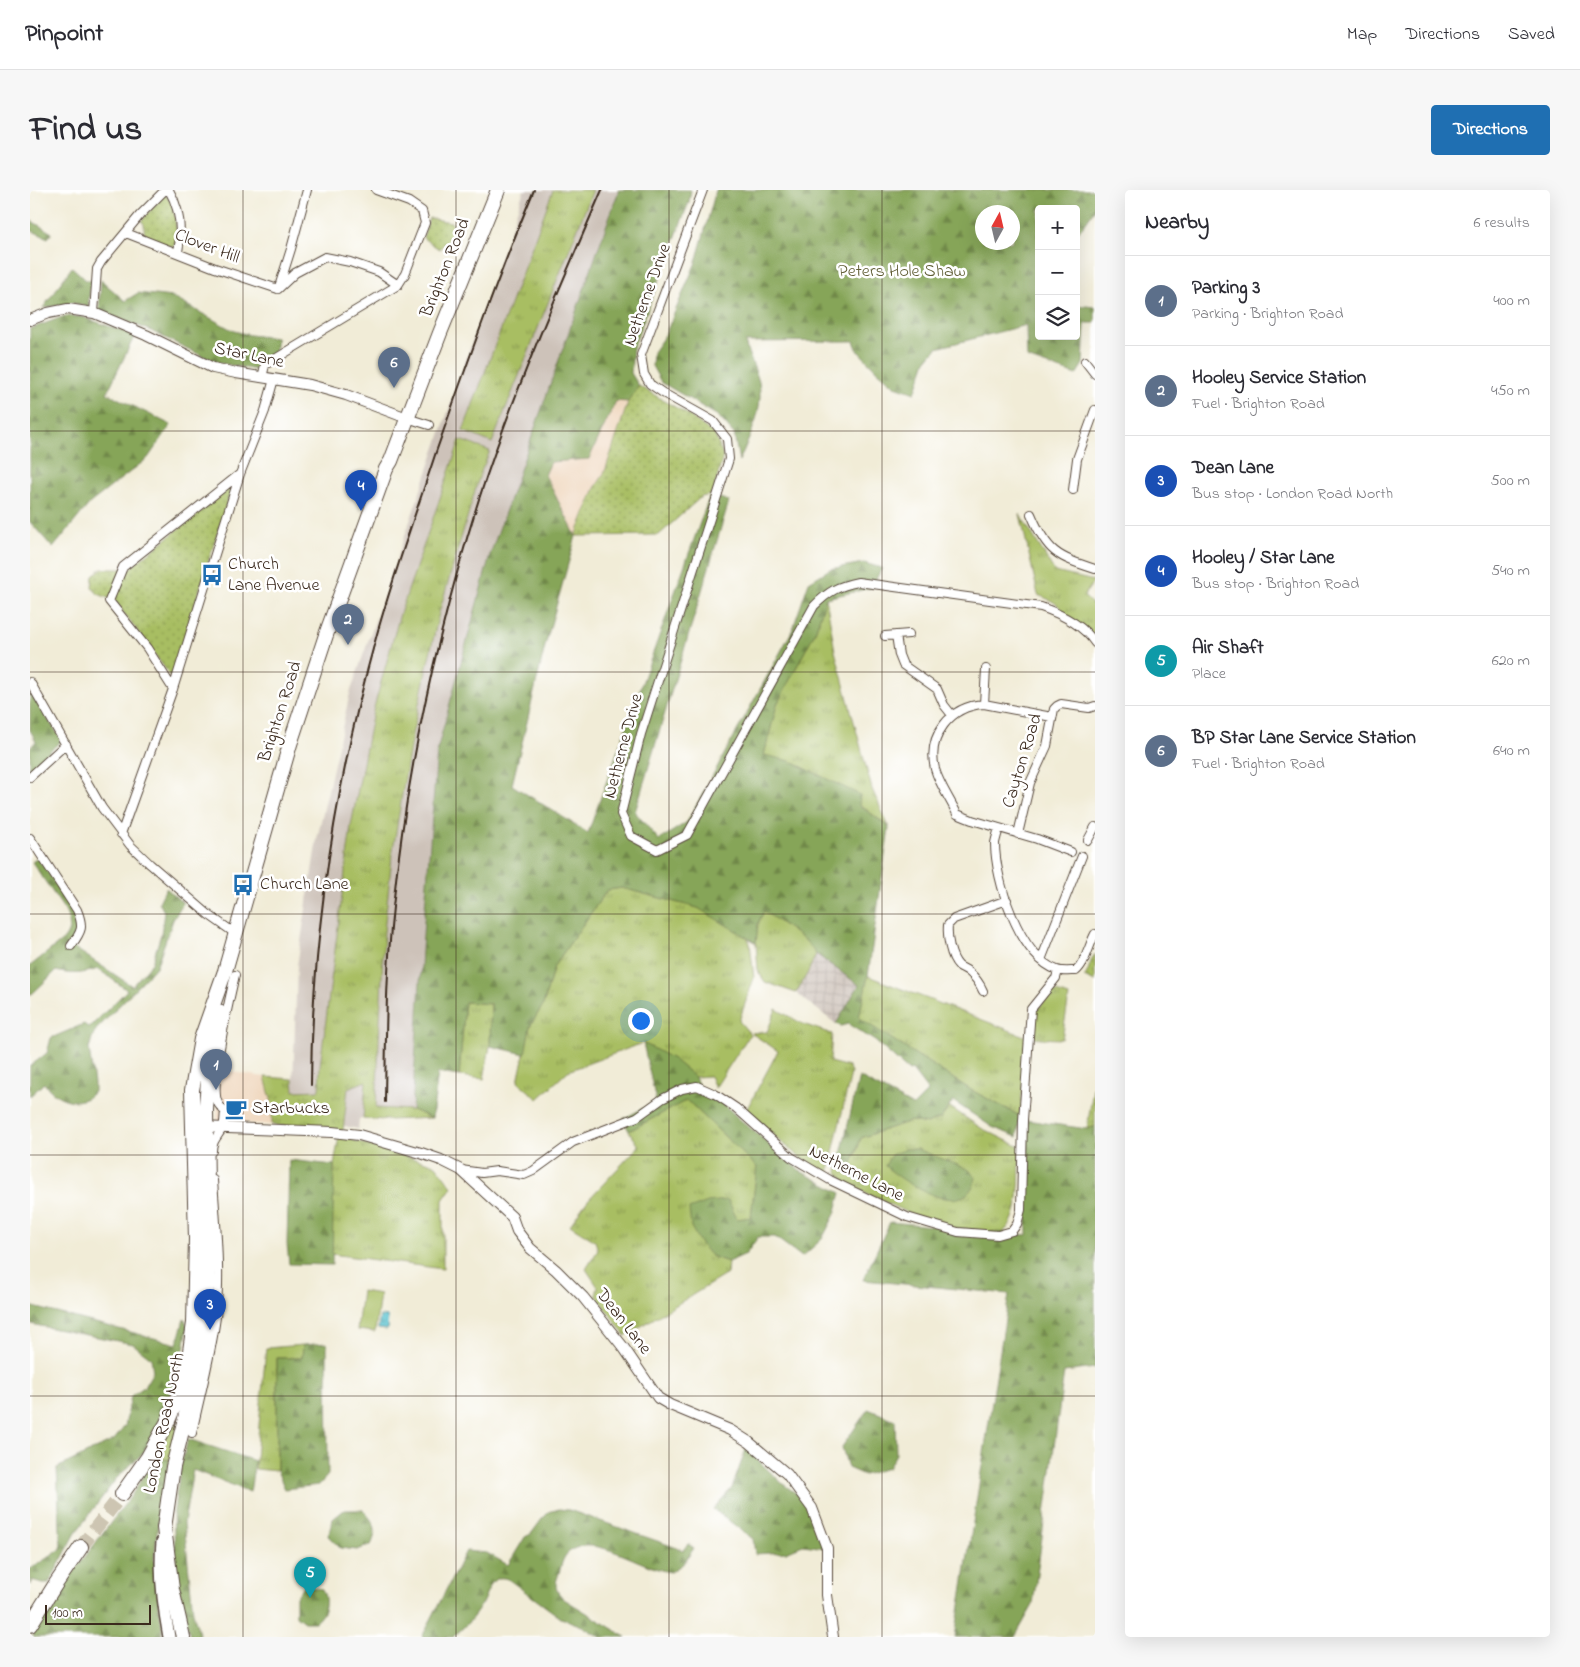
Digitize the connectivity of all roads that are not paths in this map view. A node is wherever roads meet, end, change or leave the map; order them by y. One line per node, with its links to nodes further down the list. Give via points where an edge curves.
1 (165, 190): 7 (street)
2 (169, 190): 8 (street, via 178,209)
3 (307, 190): 10 (street)
4 (376, 190): 9 (street, via 410,202 422,212 425,223)
5 (498, 190): 18 (highway, Brighton Road, via 440,333 425,354)
6 (703, 190): 27 (street, Netherne Drive, via 640,355 650,384 712,420 727,439 729,459 641,734 621,814 631,836 657,850 687,835 814,606 839,586 858,582 1033,605 1058,613)
7 (126, 233): 8 (street, Clover Hill); 11 (street, via 97,269)
8 (178, 252): 10 (street, Clover Hill)
9 (398, 285): 10 (street, via 379,272 325,257 295,274); 15 (street, via 266,365)
10 (278, 289)
11 (94, 313): 12 (street, Star Lane, via 60,310); 15 (street, Star Lane, via 213,368)
12 (30, 320)
13 (1085, 361): 14 (street)
14 (1095, 374)
15 (262, 378): 16 (street, Star Lane)
16 (274, 379): 18 (street, Star Lane, via 346,394); 20 (street, via 266,411)
17 (1095, 410): 21 (street, via 1076,459)
18 (404, 416): 19 (street); 46 (highway, Brighton Road, via 385,456 386,469 290,744)
19 (429, 425)
20 (240, 474): 30 (street); 30 (street, via 123,567 110,601 147,648)
21 (1073, 490)
22 (1031, 514): 23 (street, via 1051,549 1075,564)
23 (1095, 569)
24 (909, 634): 25 (street)
25 (896, 635): 26 (street); 33 (street, via 903,665 937,689)
26 (885, 636)
27 (1094, 637)
28 (986, 669): 31 (street)
29 (30, 682): 35 (street)
30 (173, 689): 39 (street)
31 (984, 704): 33 (street, via 973,705); 34 (street)
32 (1095, 706): 34 (street, Cayton Road, via 1061,704 1054,709)
33 (952, 715): 38 (street, via 939,731 933,749 935,770 955,816)
34 (1052, 718): 40 (street, Cayton Road, via 1047,746 1030,784)
35 (66, 744): 36 (street); 39 (street, via 102,808)
36 (30, 777)
37 (1095, 827): 42 (street)
38 (999, 828): 40 (street); 45 (street, Cayton Road, via 995,841 997,863)
39 (121, 834): 46 (street, via 150,864)
40 (1018, 834): 43 (street)
41 (30, 838): 48 (street, via 82,922 81,932)
42 (1088, 840)
43 (1071, 852)
44 (1082, 856): 49 (street)
45 (1007, 900): 49 (street, Cayton Road, via 1017,928); 52 (street, via 954,919 948,925 947,934 955,961 968,971)
46 (236, 934): 51 (highway, Brighton Road)
47 (1095, 934): 50 (street, via 1080,968)
48 (71, 946)
49 (1041, 960): 50 (street, Cayton Road)
50 (1058, 971): 57 (street, Netherne Lane, via 1056,978 1030,1009 1021,1210 1012,1231 998,1236 958,1232 907,1217 830,1180 791,1157 736,1108 697,1086 662,1099 637,1117 573,1142 524,1175)
51 (230, 973): 53 (highway, Brighton Road); 54 (highway, Brighton Road, via 198,1053 192,1090)
52 (983, 991)
53 (214, 1064): 54 (highway, Brighton Road); 55 (street, Brighton Road, via 217,1102 225,1112)
54 (199, 1127): 55 (street, Dean Lane); 56 (highway, London Road North); 59 (highway, London Road North, via 194,1324 189,1358 180,1392 166,1423 148,1457)
55 (223, 1128): 56 (street); 57 (street, Dean Lane, via 359,1135 428,1155)
56 (208, 1152): 58 (street, London Road North, via 218,1273 216,1317); 60 (highway, London Road North, via 205,1323 173,1467)
57 (461, 1170): 65 (street, Dean Lane, via 512,1217 517,1231 530,1248 583,1297 624,1348 658,1398 730,1430 787,1474 812,1508 827,1548 827,1595)
58 (192, 1433)
59 (122, 1494)
60 (164, 1528): 63 (main road, London Road North, via 162,1582); 64 (highway, via 172,1589)
61 (81, 1547): 62 (highway)
62 (30, 1626)
63 (169, 1637)
64 (183, 1637)
65 (833, 1637)

